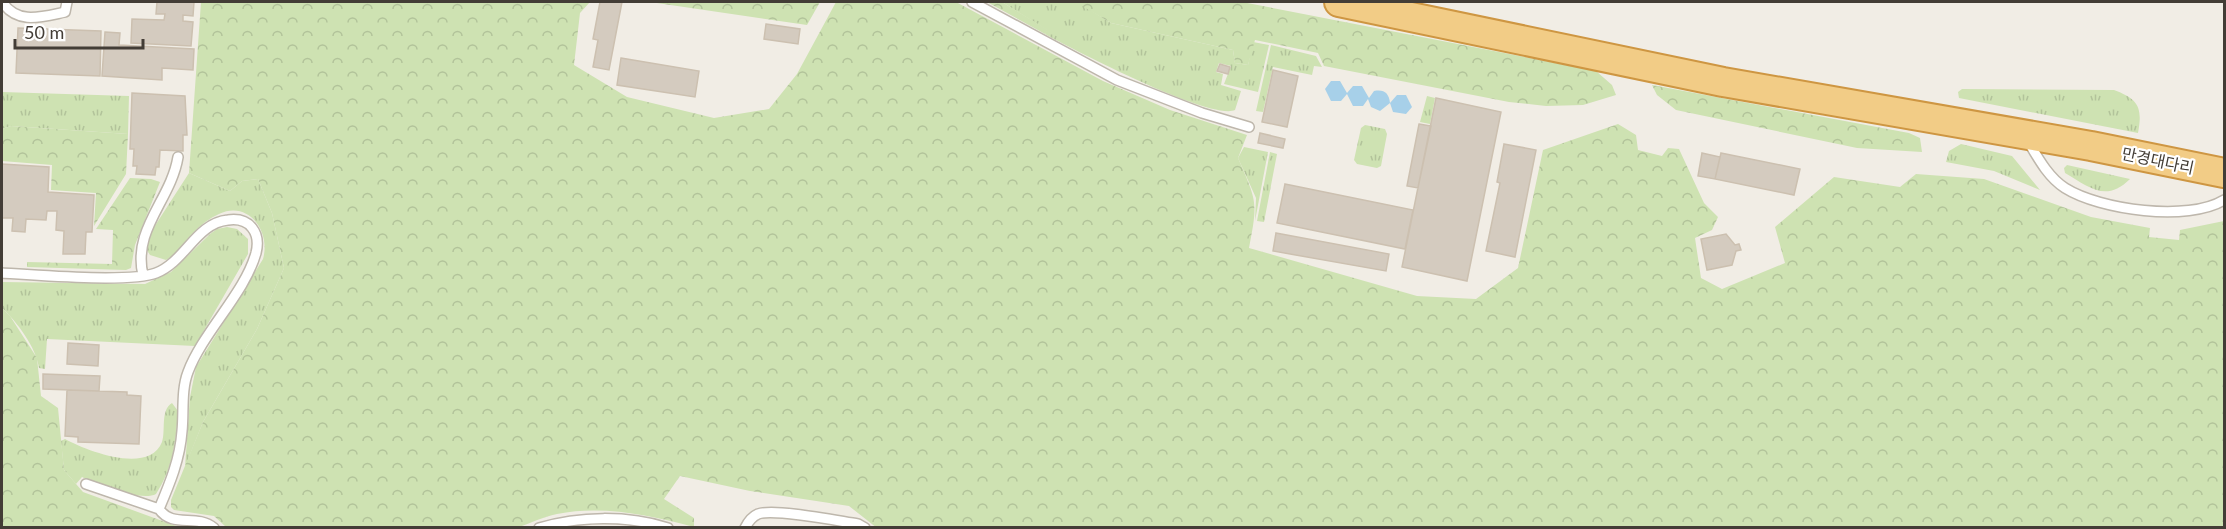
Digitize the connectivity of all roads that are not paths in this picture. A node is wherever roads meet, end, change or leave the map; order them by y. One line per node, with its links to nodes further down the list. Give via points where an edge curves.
1 (2, 2): 2 (lane, via 18,16 30,19 65,12)
2 (67, 2)
3 (972, 2): 5 (lane, via 1118,80)
4 (1339, 2): 6 (highway, 만경대다리, via 1723,82)
5 (1249, 127)
6 (2024, 134): 8 (highway, 만경대다리); 9 (lane, via 2042,166 2063,187 2085,199 2121,208 2173,211 2211,208)
7 (178, 157): 11 (lane, via 142,243)
8 (2224, 173)
9 (2224, 200)
10 (2, 273): 11 (lane)
11 (142, 275): 13 (lane, via 167,268 217,222 241,221 257,234 251,266 187,374 173,479)
12 (86, 484): 13 (lane)
13 (159, 509): 14 (lane, via 170,521 201,521)
14 (214, 528)
15 (538, 528): 16 (lane, via 557,522 607,518)
16 (668, 528)
17 (745, 528): 18 (lane, via 759,514 776,513)
18 (865, 528)

